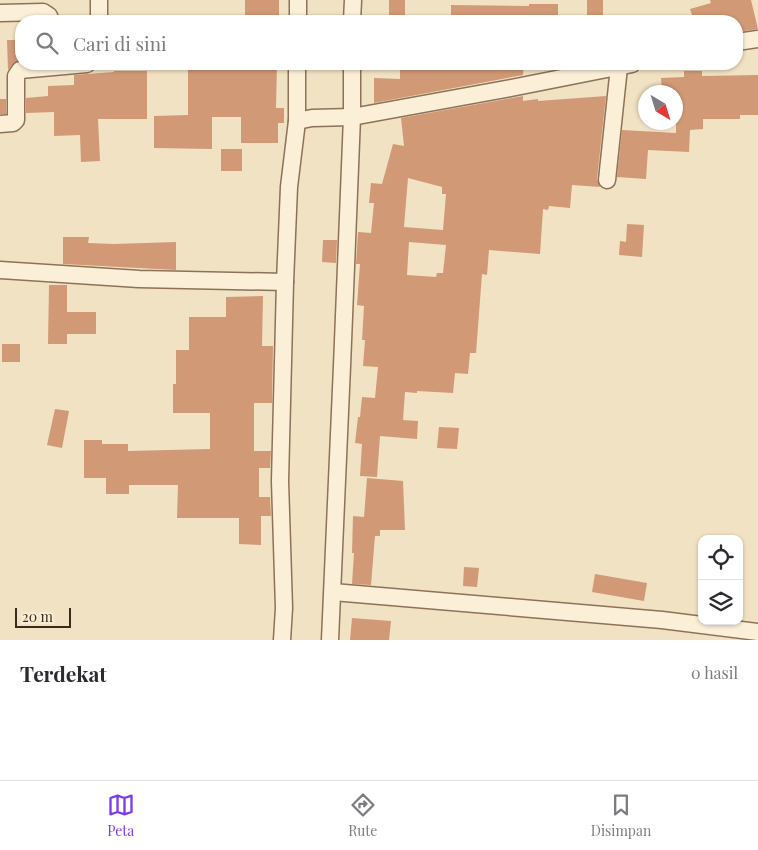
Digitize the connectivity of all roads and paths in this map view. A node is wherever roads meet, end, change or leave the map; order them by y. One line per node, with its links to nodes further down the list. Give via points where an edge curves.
1 (99, 0): 6 (street)
2 (298, 0): 7 (street)
3 (352, 0): 8 (street)
4 (0, 13): 5 (street, via 43,12)
5 (48, 15)
6 (100, 15)
7 (298, 15)
8 (352, 15)
9 (758, 39): 10 (street)
10 (743, 41)
11 (20, 70): 18 (street, via 16,76 16,120)
12 (299, 70): 17 (street)
13 (352, 70): 16 (street)
14 (600, 70): 16 (street)
15 (625, 70): 19 (street)
16 (348, 118): 17 (street); 22 (street)
17 (304, 119): 21 (street, via 289,187)
18 (0, 124)
19 (607, 180)
20 (0, 270): 21 (street, via 140,279)
21 (284, 282): 24 (street, via 280,481)
22 (332, 592): 23 (street, via 662,620); 25 (street)
23 (758, 632)
24 (282, 640)
25 (330, 640)

